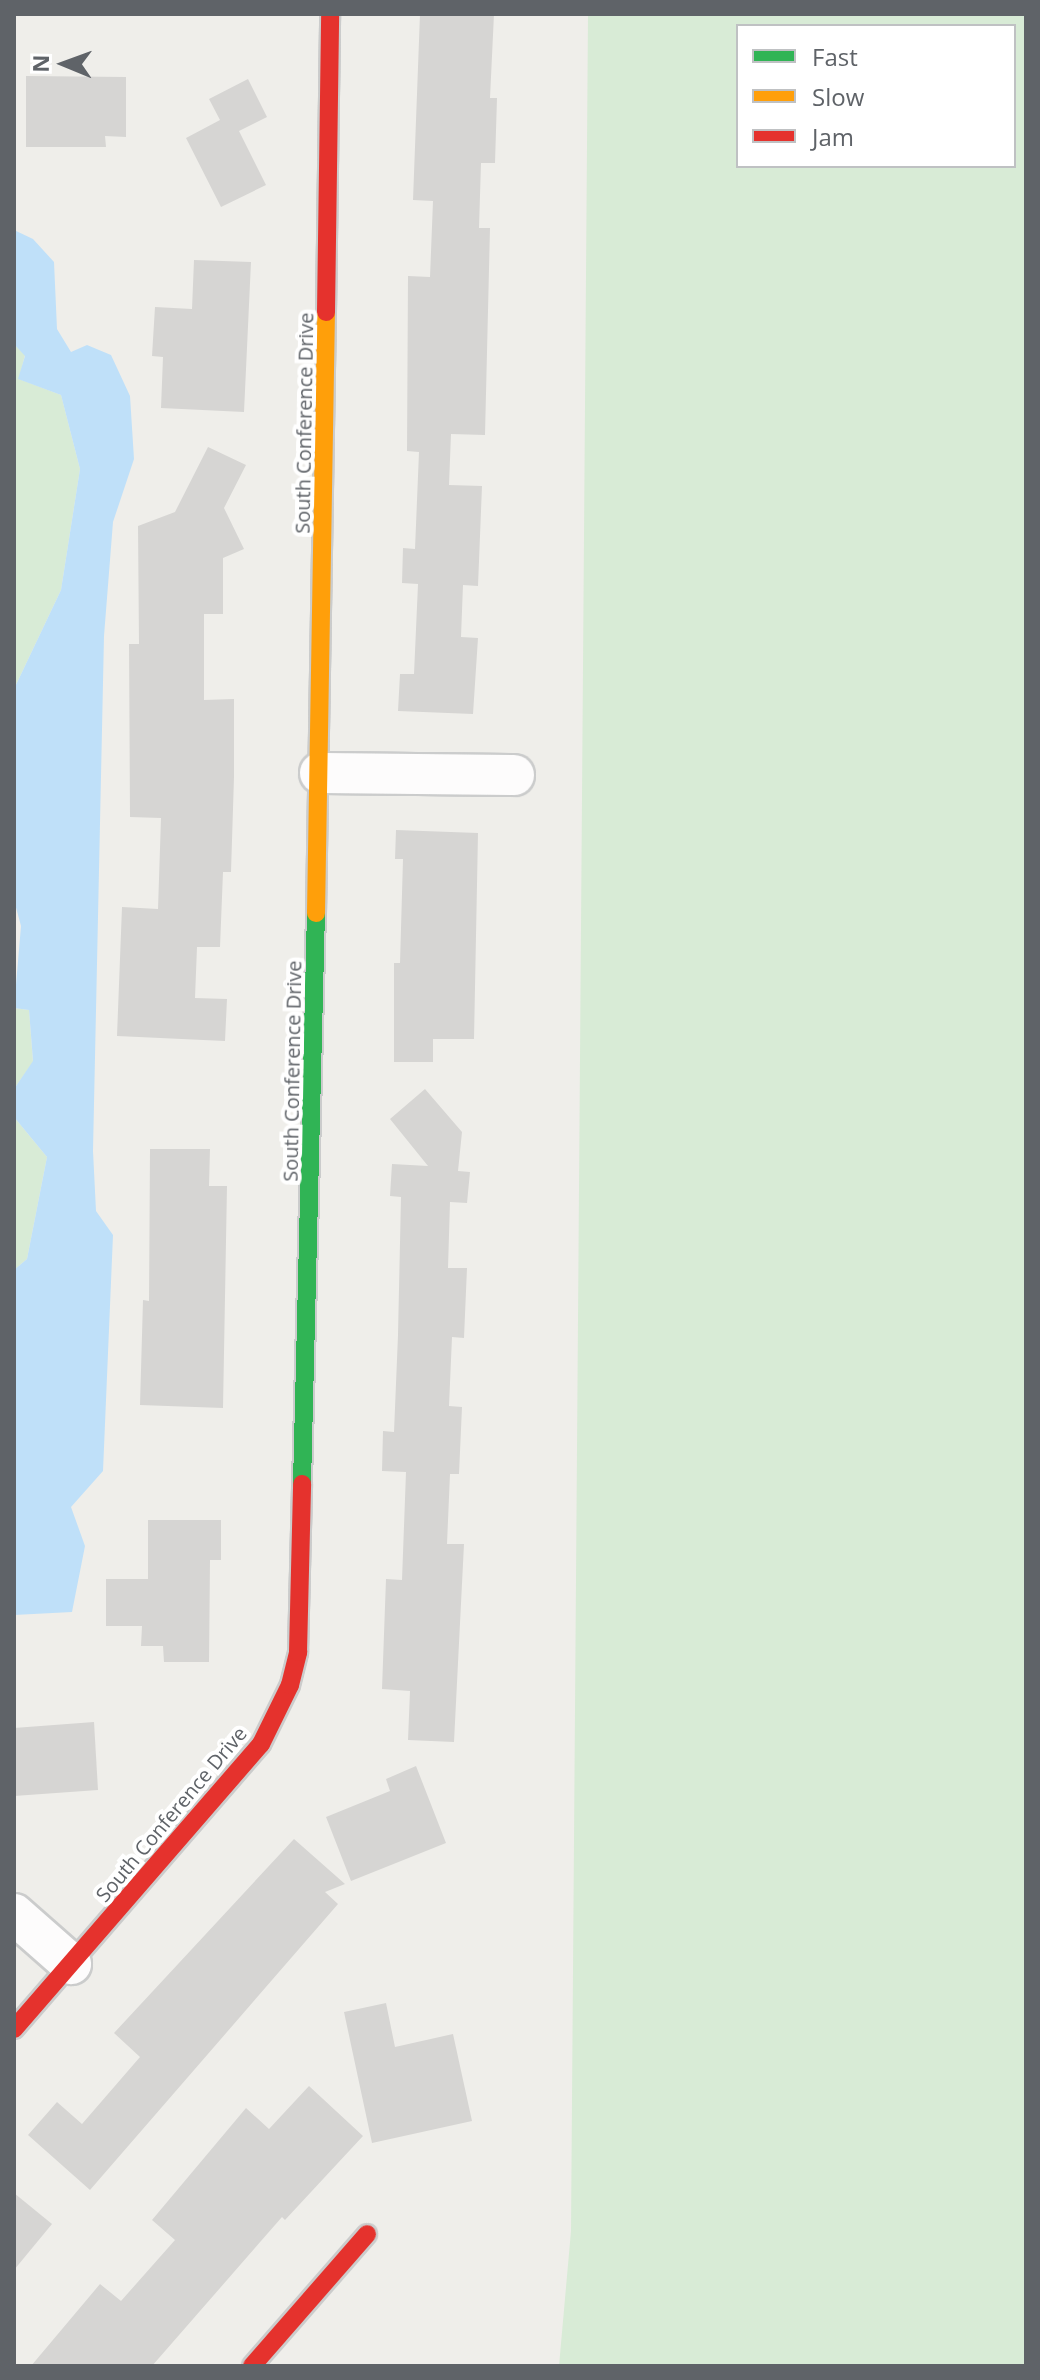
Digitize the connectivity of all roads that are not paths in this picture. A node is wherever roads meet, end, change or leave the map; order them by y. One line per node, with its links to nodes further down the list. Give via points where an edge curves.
1 (330, 14): 2 (street, South Conference Drive)
2 (320, 773): 3 (street); 5 (street, South Conference Drive, via 298,1652 290,1685 261,1744)
3 (514, 775)
4 (14, 1914): 5 (street)
5 (71, 1964): 6 (street, South Conference Drive)
6 (14, 2029)
7 (367, 2234): 8 (street)
8 (252, 2366)

